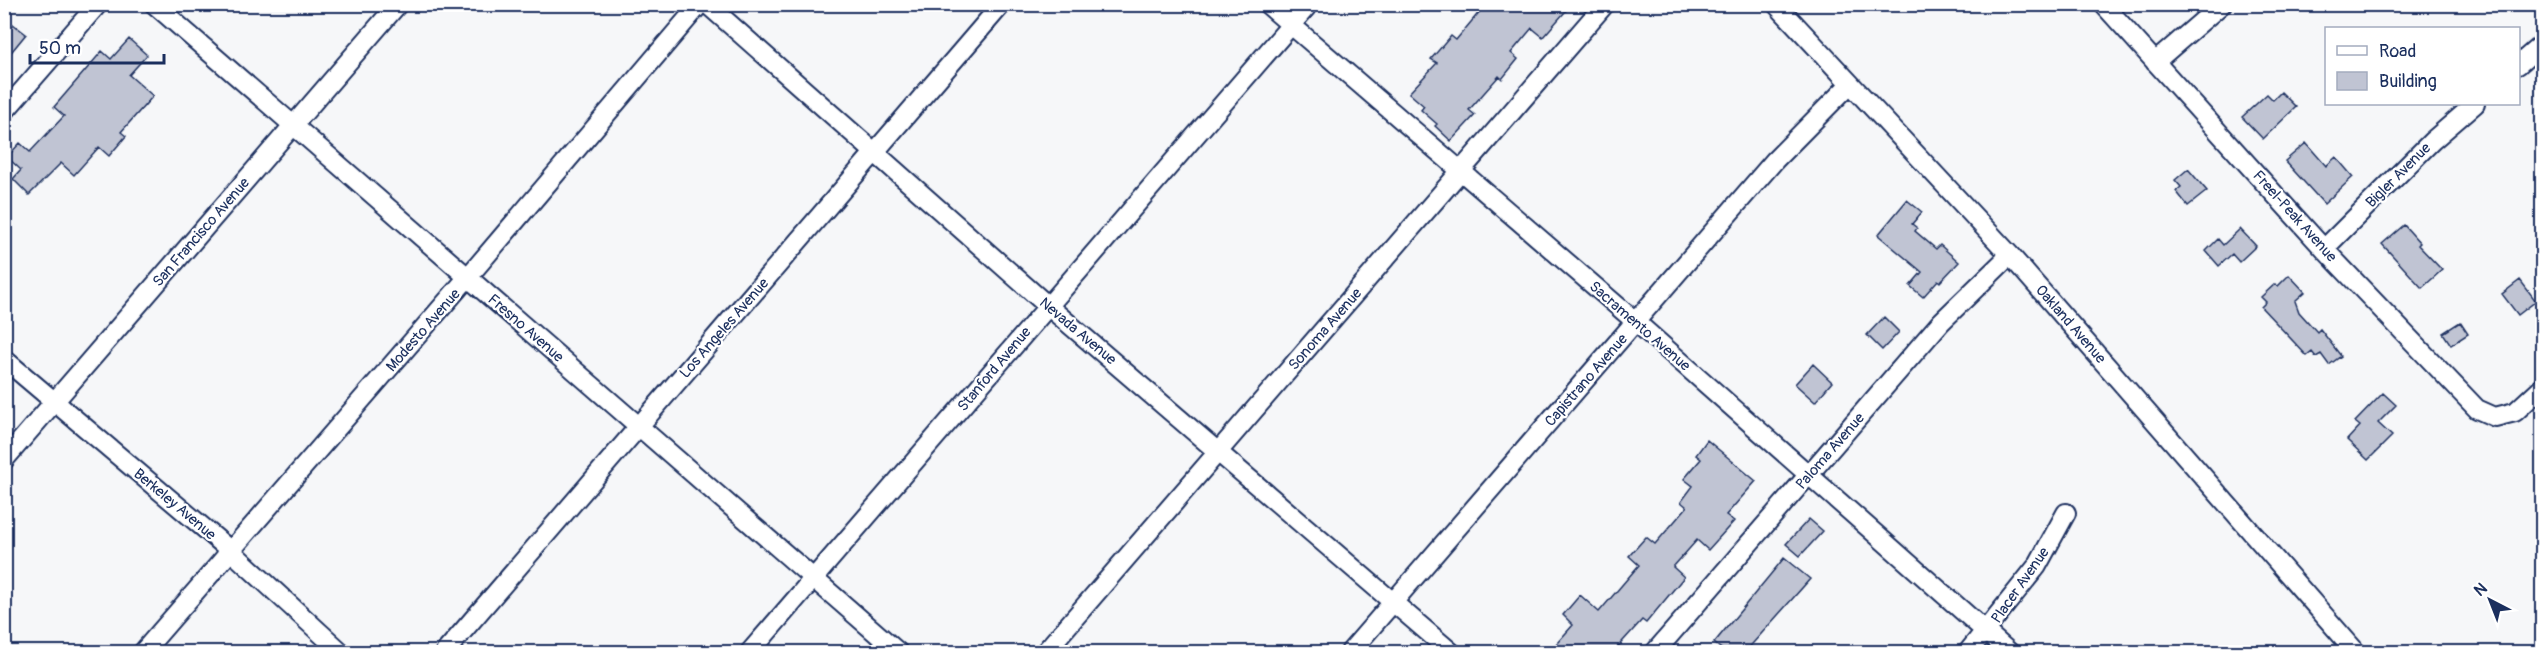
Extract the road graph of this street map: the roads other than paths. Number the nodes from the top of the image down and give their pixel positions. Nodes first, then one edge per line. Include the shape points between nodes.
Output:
1 (98, 4) edge
2 (154, 4) edge
3 (398, 4) edge
4 (700, 4) edge
5 (707, 4) edge
6 (1002, 4) edge
7 (1267, 4) edge
8 (1309, 4) edge
9 (1605, 4) edge
10 (1776, 4) edge
11 (2103, 4) edge
12 (2222, 4) edge
13 (1291, 25) junction
14 (2542, 44) edge
15 (2156, 62) junction
16 (2520, 63) edge
17 (1850, 84) junction
18 (2474, 105) edge
19 (4, 112) edge
20 (292, 127) junction
21 (874, 153) junction
22 (1461, 172) junction
23 (2324, 249) junction
24 (2010, 255) junction
25 (468, 278) junction
26 (1048, 306) junction
27 (1636, 322) junction
28 (4, 359) edge
29 (2542, 387) edge
30 (55, 402) junction
31 (639, 426) junction
32 (1220, 451) junction
33 (4, 460) edge
34 (1809, 476) junction
35 (2066, 513) dead end
36 (231, 551) junction
37 (814, 580) junction
38 (1392, 602) junction
39 (1986, 633) junction
40 (142, 652) edge
41 (341, 652) edge
42 (445, 652) edge
43 (750, 652) edge
44 (898, 652) edge
45 (1045, 652) edge
46 (1350, 652) edge
47 (1451, 652) edge
48 (1655, 652) edge
49 (1968, 652) edge
50 (2009, 652) edge
51 (2356, 652) edge

1 - 19 street
2 - 20 street, Fresno Avenue
3 - 20 street, San Francisco Avenue
4 - 25 street, Modesto Avenue
5 - 21 street, Nevada Avenue
6 - 21 street, Los Angeles Avenue
7 - 13 street, Sacramento Avenue
8 - 13 street, Stanford Avenue
9 - 22 street, Sonoma Avenue
10 - 17 street, Oakland Avenue
11 - 15 street, Freel-Peak Avenue
12 - 15 street
13 - 22 street, Sacramento Avenue
13 - 26 street, Stanford Avenue
14 - 16 street
15 - 23 street, Freel-Peak Avenue
17 - 24 street, Oakland Avenue
17 - 27 street, Capistrano Avenue via 1775,160
18 - 23 street, Bigler Avenue via 2432,141
20 - 25 street, Fresno Avenue
20 - 30 street, San Francisco Avenue
21 - 26 street, Nevada Avenue
21 - 31 street, Los Angeles Avenue
22 - 27 street, Sacramento Avenue
22 - 32 street, Sonoma Avenue
23 - 29 street, Freel-Peak Avenue via 2477,410 2495,417 2515,412
24 - 34 street, Paloma Avenue via 1941,322
24 - 51 street, Oakland Avenue
25 - 31 street, Fresno Avenue
25 - 36 street, Modesto Avenue
26 - 32 street, Nevada Avenue
26 - 37 street, Stanford Avenue
27 - 34 street, Sacramento Avenue
27 - 38 street, Capistrano Avenue
28 - 30 street, Berkeley Avenue
30 - 33 street, San Francisco Avenue
30 - 36 street, Berkeley Avenue
31 - 37 street, Fresno Avenue
31 - 42 street, Los Angeles Avenue
32 - 38 street, Nevada Avenue
32 - 45 street, Sonoma Avenue
34 - 39 street, Sacramento Avenue
34 - 48 street, Paloma Avenue
35 - 39 street, Placer Avenue via 2037,566
36 - 40 street, Modesto Avenue
36 - 41 street, Berkeley Avenue
37 - 43 street, Stanford Avenue
37 - 44 street, Fresno Avenue
38 - 46 street, Capistrano Avenue
38 - 47 street, Nevada Avenue
39 - 49 street, Placer Avenue
39 - 50 street, Sacramento Avenue

